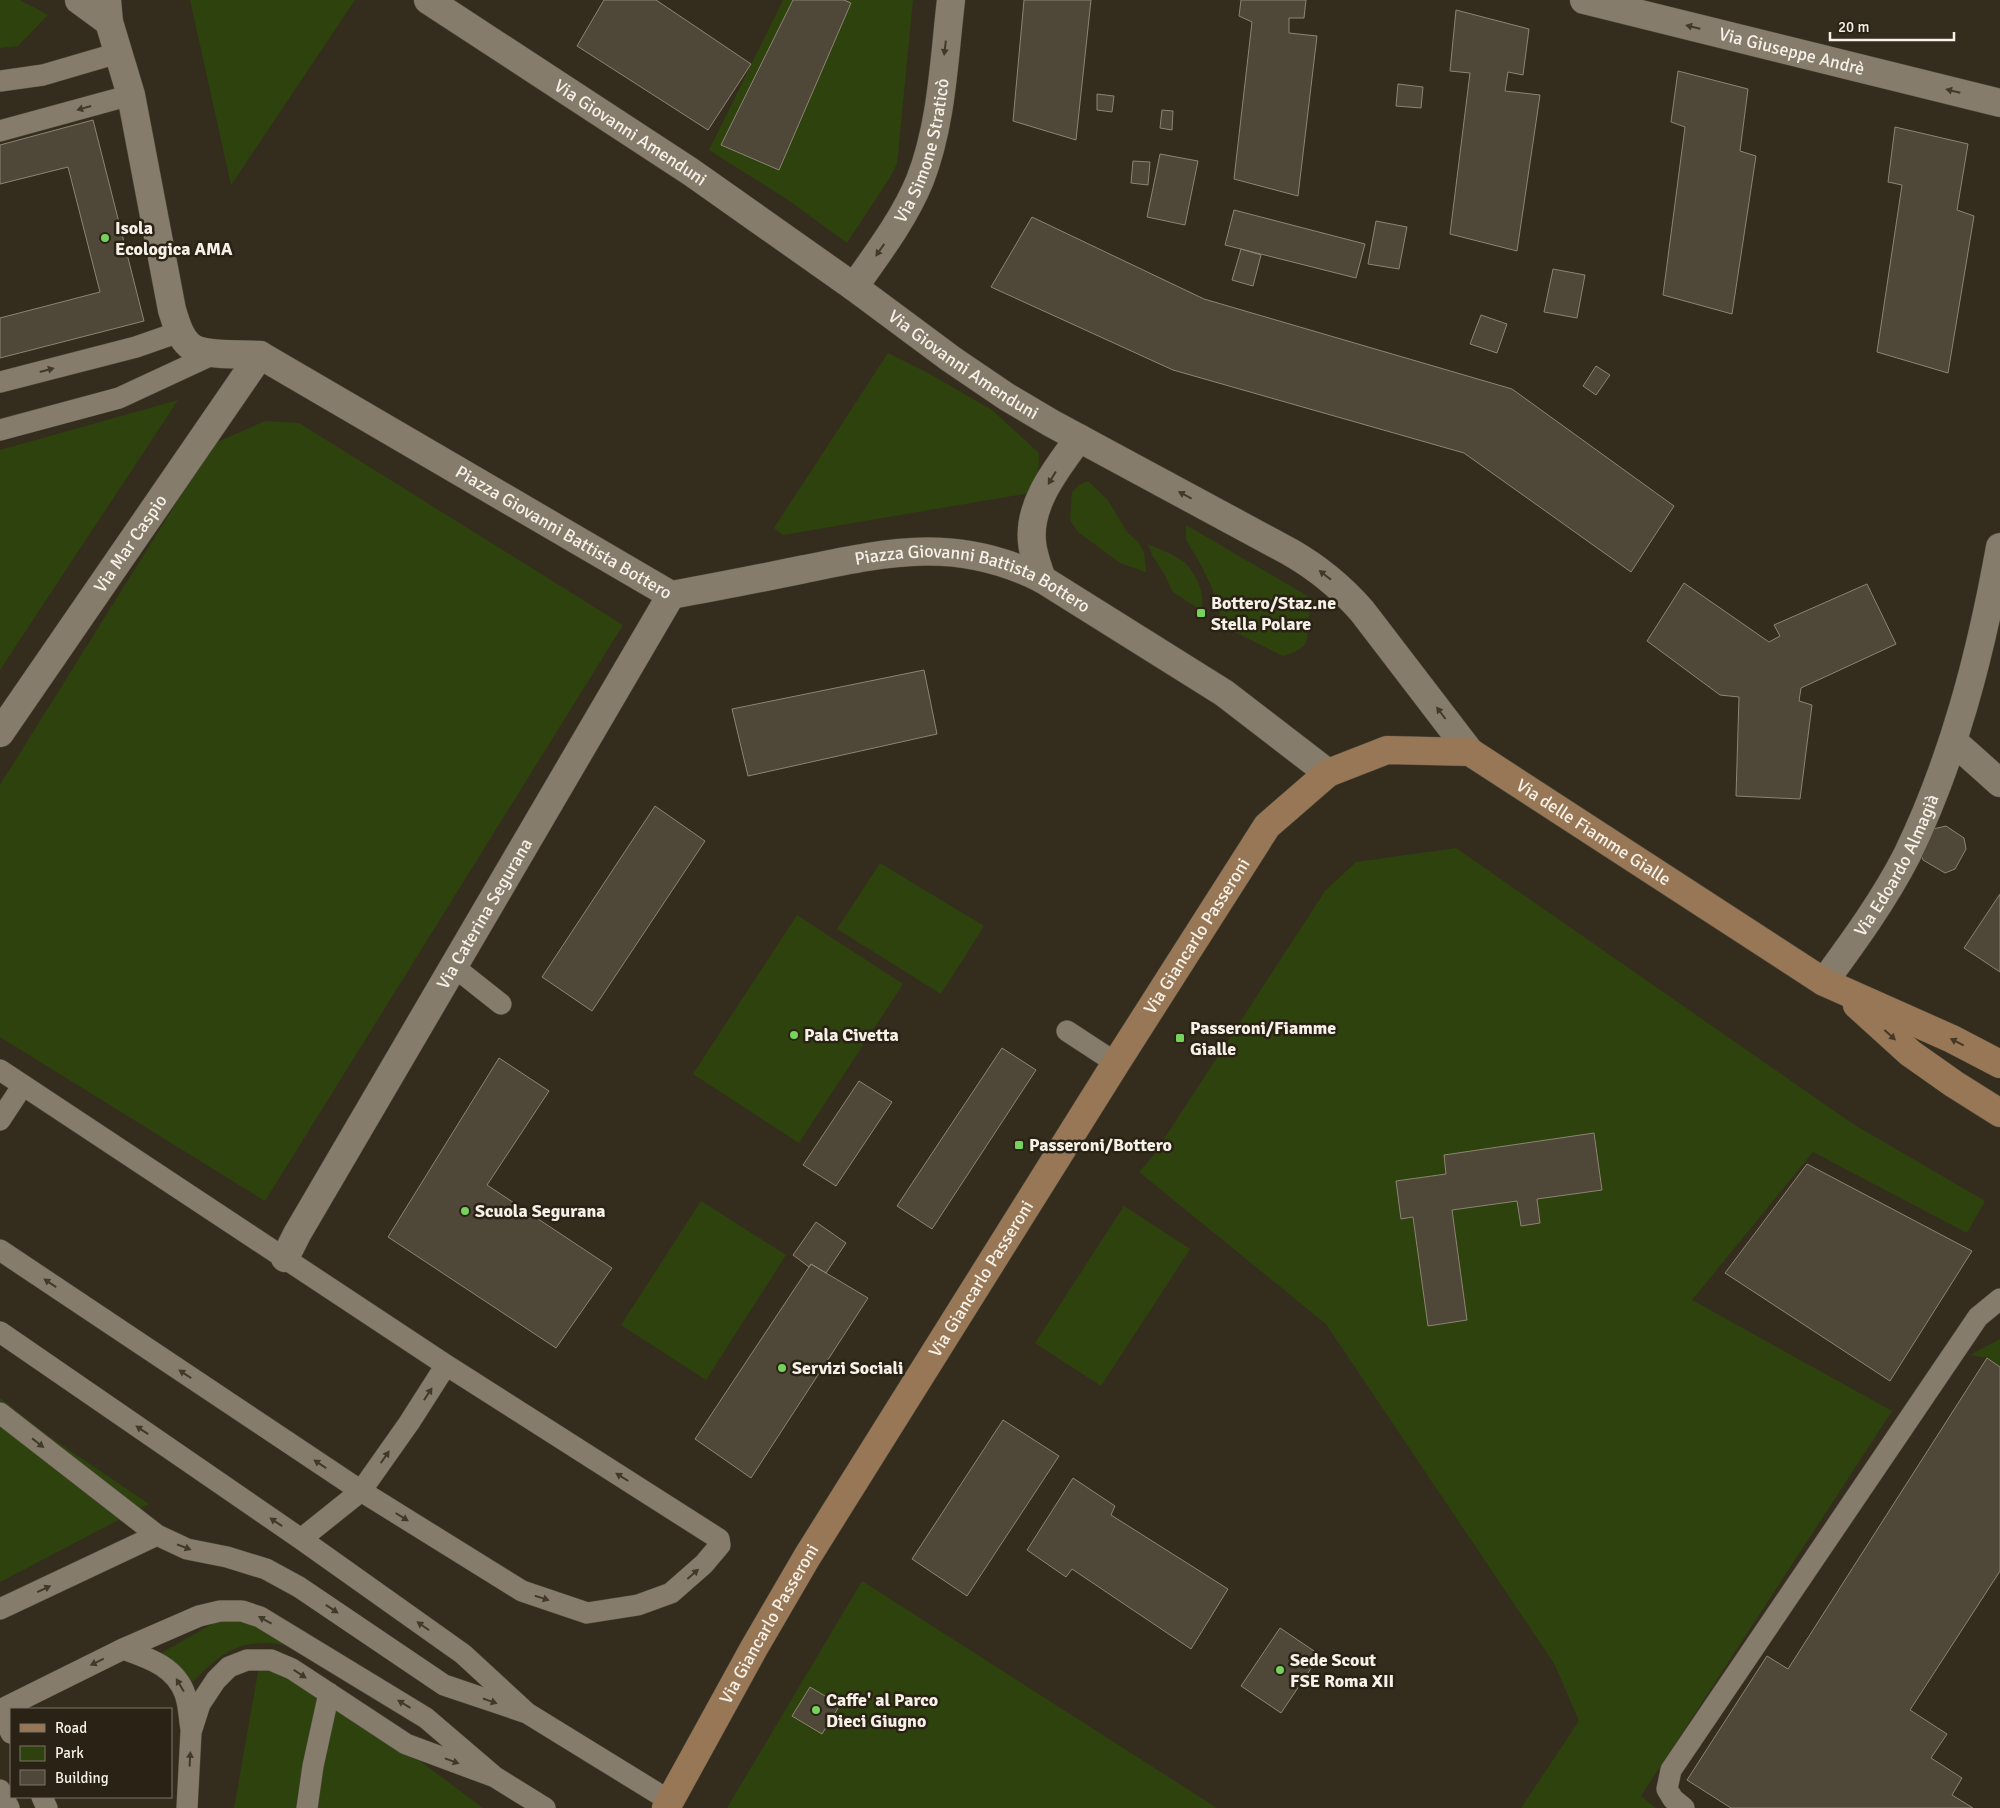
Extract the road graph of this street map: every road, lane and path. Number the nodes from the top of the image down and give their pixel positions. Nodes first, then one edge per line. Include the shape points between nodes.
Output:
1 (79, 0) edge
2 (428, 0) edge
3 (951, 0) edge
4 (1584, 0) edge
5 (108, 11) edge
6 (118, 54) junction
7 (0, 82) edge
8 (131, 95) junction
9 (2000, 103) edge
10 (0, 131) edge
11 (854, 287) junction
12 (179, 332) junction
13 (216, 353) junction
14 (260, 355) junction
15 (0, 382) edge
16 (0, 430) edge
17 (1079, 438) junction
18 (2000, 547) edge
19 (1042, 579) junction
20 (671, 595) junction
21 (0, 733) edge
22 (1953, 741) junction
23 (1470, 752) junction
24 (1328, 774) junction
25 (2000, 783) edge
26 (453, 966) junction
27 (1833, 986) junction
28 (501, 1004) dead end
29 (1067, 1031) dead end
30 (1116, 1063) junction
31 (2000, 1064) edge
32 (0, 1070) edge
33 (23, 1085) junction
34 (2000, 1113) edge
35 (0, 1120) edge
36 (0, 1250) edge
37 (285, 1258) junction
38 (2000, 1299) edge
39 (0, 1332) edge
40 (446, 1365) junction
41 (0, 1413) edge
42 (361, 1492) junction
43 (157, 1535) junction
44 (301, 1539) junction
45 (0, 1609) edge
46 (123, 1649) junction
47 (329, 1694) junction
48 (0, 1710) edge
49 (527, 1713) junction
50 (10, 1731) edge
51 (191, 1732) junction
52 (495, 1777) junction
53 (0, 1790) edge
54 (668, 1805) edge
55 (9, 1808) edge
56 (187, 1808) edge
57 (307, 1808) edge
58 (545, 1808) edge
59 (1684, 1808) edge

1 - 5 street
2 - 11 street, Via Giovanni Amenduni via 691,172
3 -> 11 street, Via Simone Straticò via 936,118 926,160 910,202
9 -> 4 street, Via Giuseppe Andrè
5 - 6 street, Piazza Giovanni Battista Bottero
6 - 7 lane via 43,75
6 - 8 street, Piazza Giovanni Battista Bottero
8 -> 10 lane
8 - 12 street, Piazza Giovanni Battista Bottero
11 - 17 street, Via Giovanni Amenduni via 1007,397
12 - 13 street, Piazza Giovanni Battista Bottero via 193,348
15 -> 12 lane via 136,347
13 - 14 street, Piazza Giovanni Battista Bottero
13 - 16 lane via 119,398
14 - 20 street, Piazza Giovanni Battista Bottero
14 - 21 street, Via Mar Caspio
17 -> 19 street via 1049,481 1032,527 1032,541
23 -> 17 street, Via Giovanni Amenduni via 1372,624 1333,582 1290,552
18 - 22 street, Via Edoardo Almagià via 1979,647
19 - 20 street, Piazza Giovanni Battista Bottero via 976,555 912,551
19 - 24 street, Piazza Giovanni Battista Bottero via 1224,693
20 - 26 street, Via Caterina Segurana
22 - 25 street
22 - 27 street, Via Edoardo Almagià via 1906,856
23 - 24 street via 1387,750
23 - 27 street, Via delle Fiamme Gialle
24 - 30 street, Via Giancarlo Passeroni via 1267,826
26 - 28 lane
26 - 37 street, Via Caterina Segurana
31 -> 27 street, Via delle Fiamme Gialle
27 -> 34 street, Via delle Fiamme Gialle via 1910,1053
29 - 30 lane
30 - 54 street, Via Giancarlo Passeroni via 807,1556
32 - 33 lane
33 - 35 lane
33 - 37 lane
42 -> 36 lane
37 - 40 lane
38 - 59 lane via 1978,1317 1671,1770 1667,1788 1673,1799
44 -> 39 lane
42 -> 40 lane
42 -> 40 lane via 522,1591 587,1613 638,1605 670,1593 720,1546 719,1538
41 -> 43 lane
42 - 44 lane
45 -> 43 lane
43 -> 49 lane via 187,1549 266,1569 299,1587 444,1685
49 -> 44 lane via 463,1654
46 -> 48 lane
51 -> 46 lane via 185,1694 177,1680 150,1658
52 -> 46 lane via 426,1718 260,1617 242,1611 220,1610
51 -> 47 lane via 200,1704 216,1680 229,1667 247,1660 271,1660 292,1669
47 -> 52 lane via 406,1744
47 - 57 lane
48 - 50 lane
49 - 54 lane
56 -> 51 lane
52 - 58 lane
53 - 55 lane

